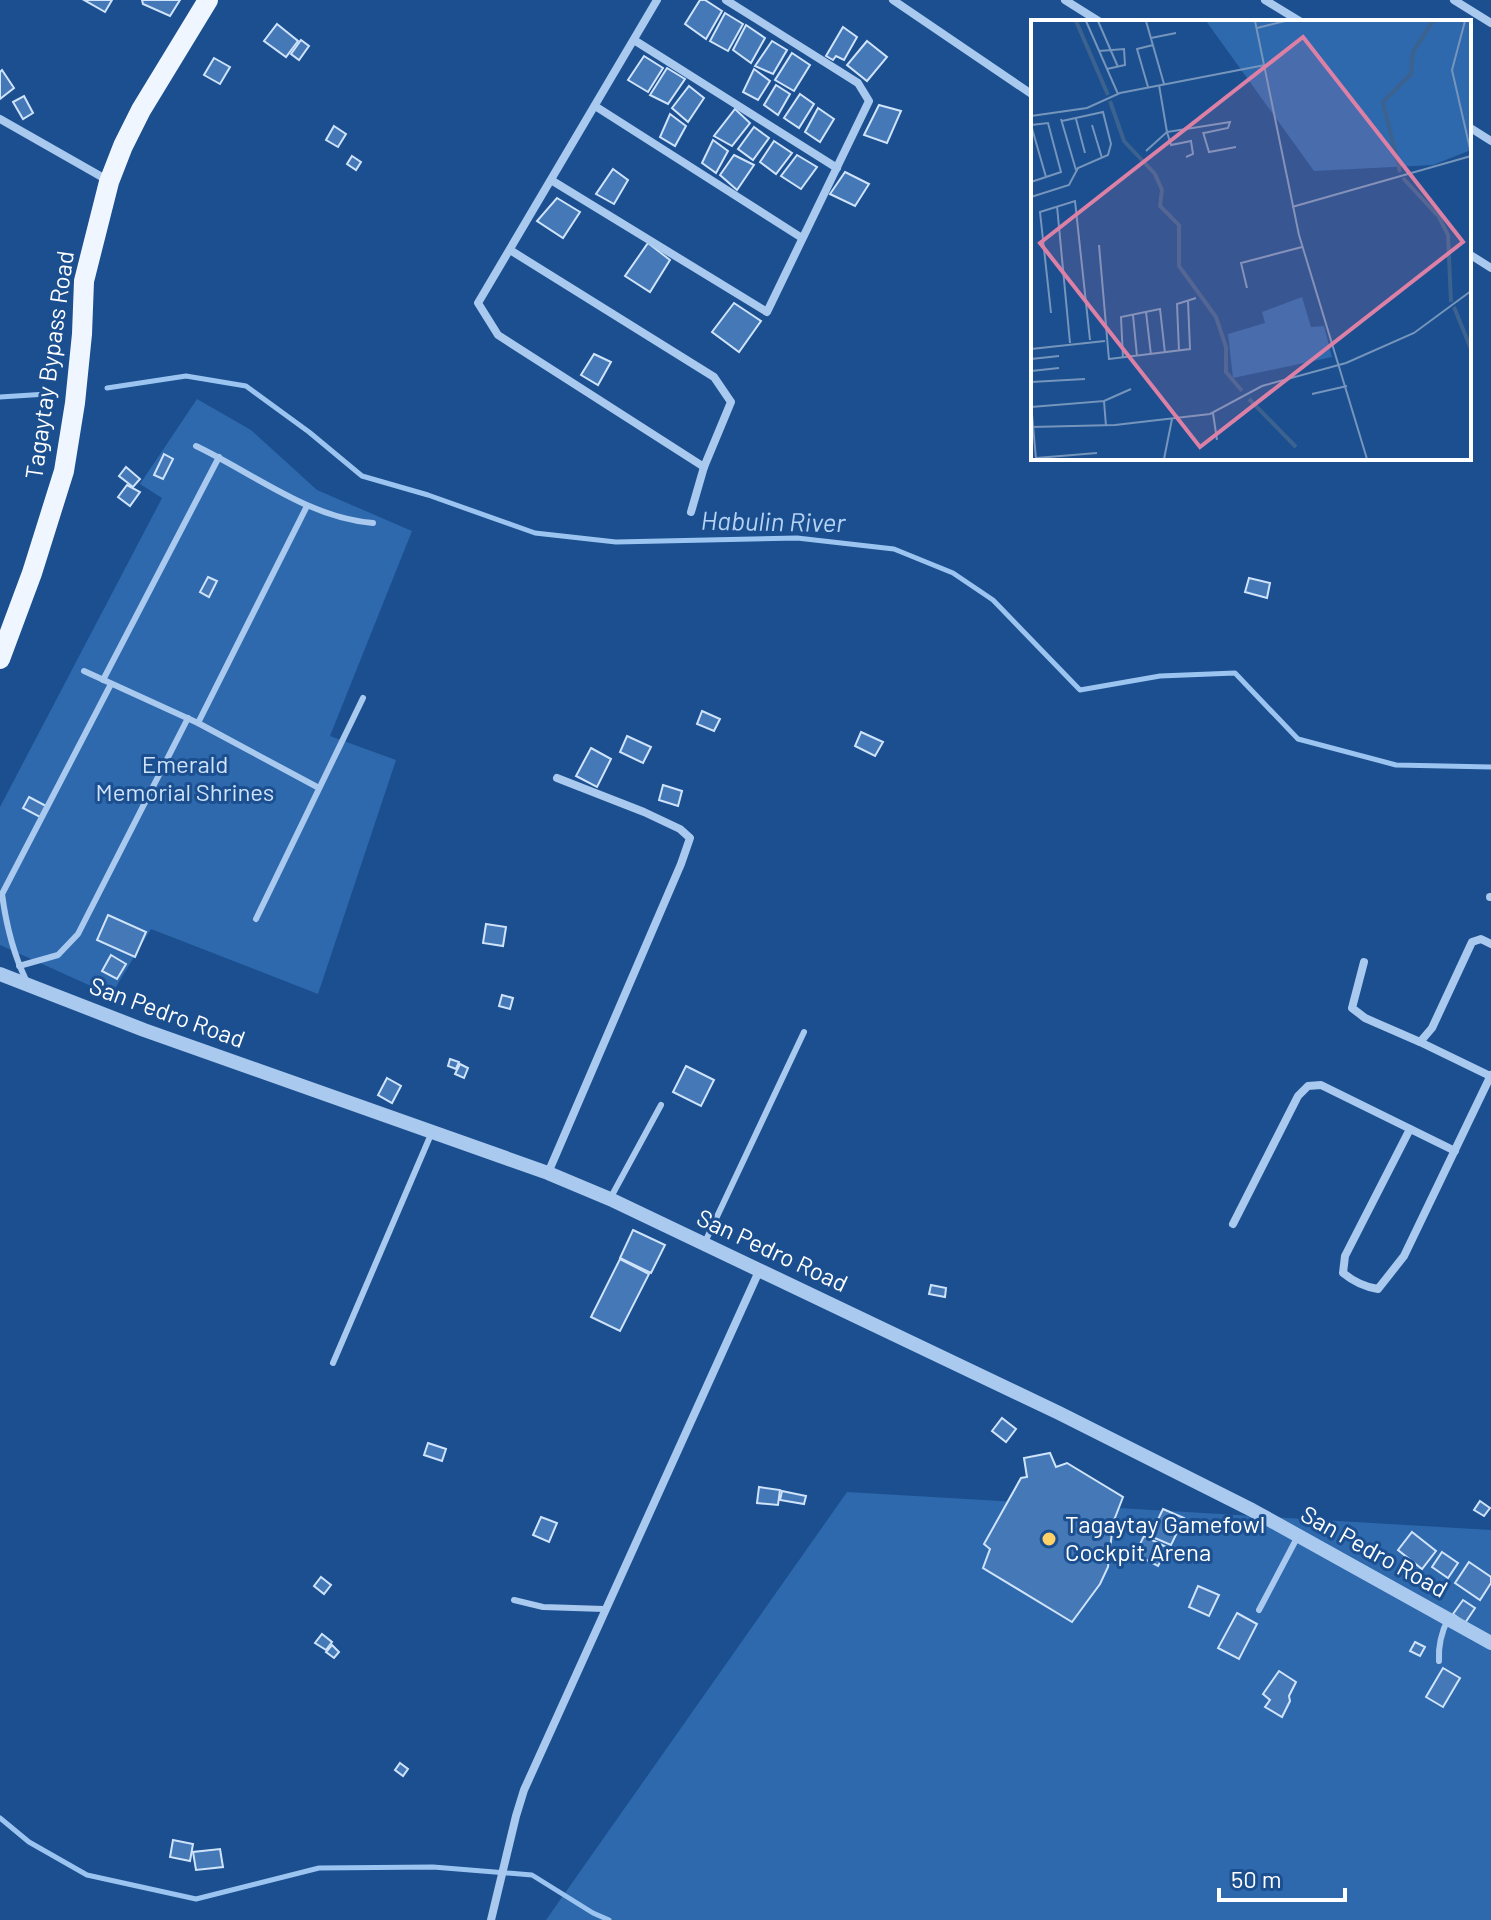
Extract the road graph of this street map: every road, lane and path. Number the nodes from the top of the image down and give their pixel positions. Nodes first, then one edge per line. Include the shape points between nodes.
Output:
1 (208, 0) edge
2 (657, 0) edge
3 (726, 0) edge
4 (893, 0) edge
5 (1065, 0) edge
6 (1265, 0) edge
7 (1454, 0) edge
8 (1097, 20) edge
9 (1298, 20) edge
10 (1491, 23) edge
11 (634, 40) junction
12 (1031, 94) edge
13 (595, 106) junction
14 (0, 119) edge
15 (1471, 128) edge
16 (1491, 141) edge
17 (837, 168) junction
18 (551, 180) junction
19 (109, 182) junction
20 (802, 238) junction
21 (510, 250) junction
22 (1471, 255) edge
23 (1491, 268) edge
24 (196, 446) dead end
25 (219, 457) junction
26 (704, 467) junction
27 (307, 506) junction
28 (691, 512) dead end
29 (373, 523) dead end
30 (0, 659) edge
31 (84, 671) dead end
32 (103, 680) junction
33 (111, 684) junction
34 (363, 698) dead end
35 (188, 718) junction
36 (198, 723) junction
37 (557, 778) dead end
38 (319, 788) junction
39 (256, 919) dead end
40 (1491, 944) edge
41 (1364, 962) dead end
42 (19, 966) junction
43 (0, 974) edge
44 (27, 984) junction
45 (804, 1032) dead end
46 (1420, 1042) junction
47 (1491, 1075) edge
48 (661, 1105) dead end
49 (1410, 1129) junction
50 (432, 1132) junction
51 (1455, 1151) junction
52 (548, 1173) junction
53 (610, 1199) junction
54 (1233, 1224) dead end
55 (704, 1243) junction
56 (760, 1269) junction
57 (333, 1363) dead end
58 (1299, 1536) junction
59 (514, 1600) dead end
60 (604, 1609) junction
61 (1259, 1610) dead end
62 (1448, 1619) junction
63 (1491, 1643) edge
64 (1439, 1661) dead end
65 (491, 1920) edge

1 - 19 main road, Tagaytay Bypass Road via 141,110
2 - 11 street
3 - 17 street via 858,83 869,101
4 - 12 street
5 - 8 street
6 - 9 street
7 - 10 street
11 - 13 street
11 - 17 street
13 - 18 street
13 - 20 street
14 - 19 street
15 - 16 street
17 - 20 street
18 - 20 street via 767,312
18 - 21 street
19 - 30 main road, Tagaytay Bypass Road via 84,281 64,471
21 - 26 street via 714,377 731,402
21 - 26 street via 478,303 498,335
22 - 23 street
24 - 25 lane
25 - 27 lane
25 - 32 lane
26 - 28 street
27 - 29 lane via 353,522
27 - 36 lane
31 - 32 lane
32 - 33 lane
33 - 35 lane
33 - 42 lane via 2,894
34 - 38 lane
35 - 36 lane
35 - 42 lane via 78,934 58,955
36 - 38 lane
37 - 52 street via 656,818 690,838
38 - 39 lane
40 - 46 street via 1472,942 1432,1028
41 - 46 street via 1352,1008
42 - 44 lane
43 - 44 street, San Pedro Road
44 - 50 street, San Pedro Road
45 - 55 lane
46 - 47 street
47 - 51 street
48 - 53 lane
49 - 51 street
49 - 51 street via 1345,1256 1343,1273 1354,1282 1378,1289 1404,1256
49 - 54 street via 1321,1085 1308,1086 1298,1096
50 - 52 street, San Pedro Road
50 - 57 lane
52 - 53 street, San Pedro Road
53 - 55 street, San Pedro Road
55 - 56 street, San Pedro Road
56 - 58 street, San Pedro Road
56 - 60 street
58 - 61 lane
58 - 62 street, San Pedro Road
59 - 60 lane via 543,1607
60 - 65 street via 524,1790
62 - 63 street, San Pedro Road
62 - 64 lane via 1438,1646

